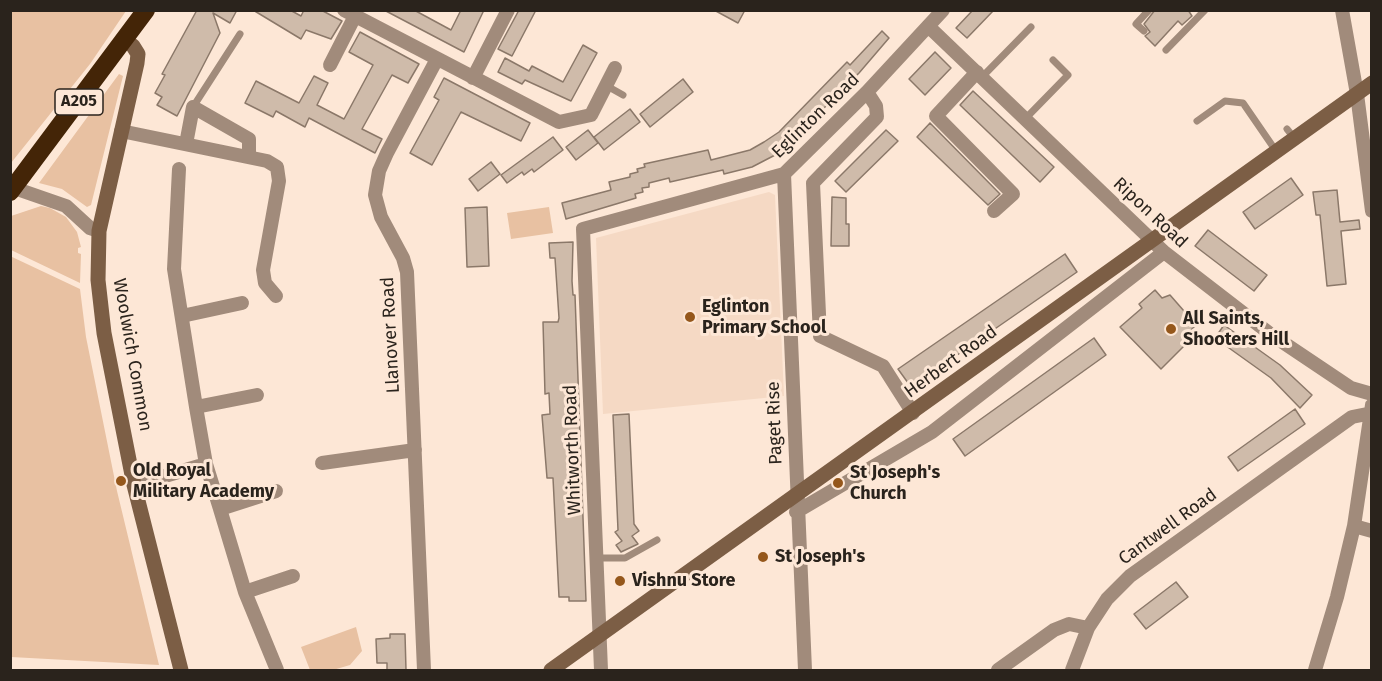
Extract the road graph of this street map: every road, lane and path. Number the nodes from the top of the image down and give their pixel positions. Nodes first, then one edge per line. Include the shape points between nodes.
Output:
1 (146, 10) edge
2 (508, 10) edge
3 (943, 10) edge
4 (1149, 10) edge
5 (1205, 10) edge
6 (1342, 10) edge
7 (350, 13) edge
8 (928, 26) junction
9 (1031, 27) dead end
10 (1144, 31) dead end
11 (240, 34) dead end
12 (126, 40) junction
13 (1166, 50) dead end
14 (437, 59) junction
15 (1053, 60) dead end
16 (330, 64) dead end
17 (615, 68) dead end
18 (979, 75) junction
19 (473, 78) junction
20 (1371, 83) edge
21 (607, 86) junction
22 (867, 92) junction
23 (1357, 94) junction
24 (623, 95) dead end
25 (193, 107) junction
26 (1025, 119) junction
27 (1197, 121) dead end
28 (121, 131) junction
29 (186, 144) junction
30 (1277, 153) junction
31 (249, 156) junction
32 (179, 169) dead end
33 (784, 174) junction
34 (12, 190) edge
35 (994, 211) dead end
36 (1371, 211) edge
37 (583, 229) joint
38 (99, 231) junction
39 (1158, 247) junction
40 (276, 296) dead end
41 (242, 303) dead end
42 (182, 316) junction
43 (1371, 394) edge
44 (257, 395) dead end
45 (196, 407) junction
46 (1371, 410) edge
47 (913, 413) junction
48 (415, 450) junction
49 (322, 463) dead end
50 (206, 464) junction
51 (134, 485) junction
52 (276, 491) dead end
53 (796, 505) junction
54 (220, 509) junction
55 (1354, 526) junction
56 (1371, 531) edge
57 (657, 540) dead end
58 (595, 558) junction
59 (293, 576) dead end
60 (245, 592) junction
61 (1088, 628) junction
62 (600, 638) junction
63 (182, 670) edge
64 (277, 670) edge
65 (424, 670) edge
66 (551, 670) edge
67 (601, 670) edge
68 (805, 670) edge
69 (998, 670) edge
70 (1072, 670) edge
71 (1315, 670) edge

1 - 12 highway, A205
2 - 19 street
3 - 8 street, Eglinton Road
4 - 10 lane via 1136,24
5 - 13 lane
6 - 23 street
7 - 14 street
7 - 16 street
8 - 18 street, Ripon Road
8 - 22 street, Eglinton Road
9 - 18 lane
11 - 25 lane
12 - 28 street, Woolwich Common via 138,54
12 - 34 highway, A205
14 - 19 street
14 - 48 street, Llanover Road via 387,153 375,195 407,272
15 - 26 lane via 1068,75
17 - 21 street
18 - 26 street, Ripon Road
18 - 35 street via 936,116 1013,194
19 - 21 street via 559,122 591,115
20 - 23 street, Herbert Road
21 - 24 lane
22 - 33 street, Eglinton Road
22 - 47 street via 878,117 813,183 820,336 883,366
23 - 30 street, Herbert Road via 1291,134
23 - 36 street
25 - 29 street
25 - 31 street via 249,139
26 - 39 street, Ripon Road
27 - 30 lane via 1225,101 1243,103
28 - 29 street
28 - 38 street, Woolwich Common
29 - 31 street
30 - 39 street, Herbert Road
31 - 40 street via 273,163 279,172 263,270 265,283
32 - 42 street via 174,269
33 - 37 street, Eglinton Road
33 - 53 street, Paget Rise
34 - 38 street via 60,203
37 - 58 street, Whitworth Road
38 - 51 street, Woolwich Common via 97,260 104,333
39 - 43 street, Ripon Road via 1278,339 1351,388
39 - 47 street, Herbert Road
39 - 53 street, Herbert Road via 933,432
41 - 42 street
42 - 45 street
44 - 45 street
45 - 50 street
46 - 55 street
46 - 61 street, Cantwell Road via 1352,417 1130,576 1107,599
47 - 53 street, Herbert Road
48 - 49 street
48 - 65 street, Llanover Road
50 - 51 street
50 - 54 street
51 - 63 street, Woolwich Common
52 - 54 street
53 - 62 street, Herbert Road
53 - 68 street, Paget Rise
54 - 60 street
55 - 56 street
55 - 71 street
57 - 58 lane via 625,558
58 - 62 street, Whitworth Road
59 - 60 street
60 - 64 street
61 - 69 street via 1069,624 1054,630
61 - 70 street, Cantwell Road
62 - 66 street, Herbert Road
62 - 67 street, Whitworth Road

